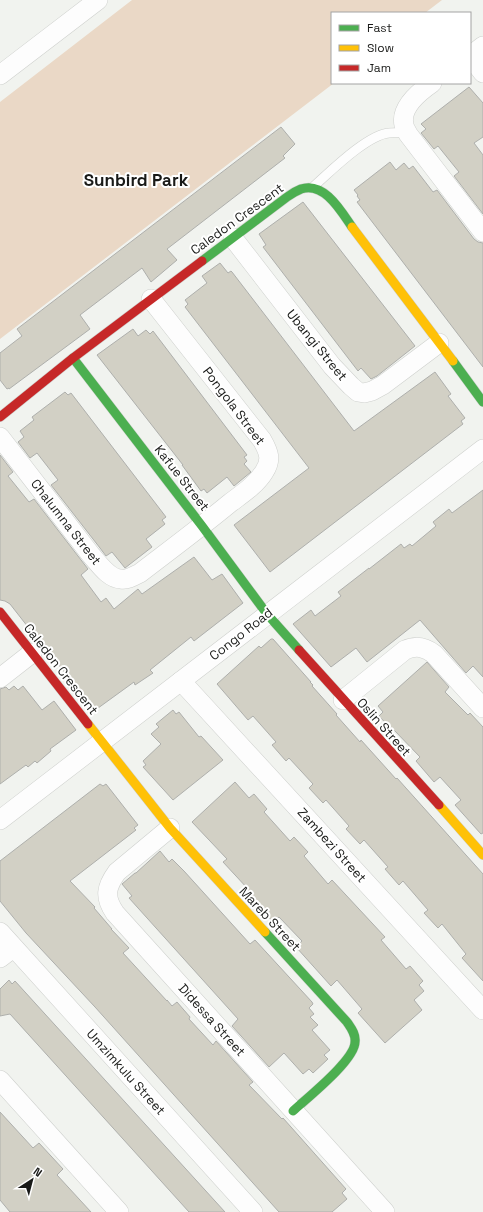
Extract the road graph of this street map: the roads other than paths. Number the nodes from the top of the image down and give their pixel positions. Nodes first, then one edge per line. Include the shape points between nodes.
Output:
1 (98, 0) edge
2 (483, 46) edge
3 (471, 55) edge
4 (471, 57) edge
5 (483, 73) edge
6 (0, 75) edge
7 (430, 84) edge
8 (408, 134) junction
9 (313, 187) junction
10 (483, 232) edge
11 (233, 238) junction
12 (151, 299) junction
13 (439, 343) junction
14 (73, 358) junction
15 (483, 402) edge
16 (0, 417) edge
17 (0, 436) edge
18 (483, 449) edge
19 (202, 526) junction
20 (0, 612) edge
21 (267, 614) junction
22 (32, 653) junction
23 (0, 678) edge
24 (182, 681) junction
25 (343, 700) junction
26 (483, 708) edge
27 (101, 742) junction
28 (0, 820) edge
29 (170, 828) junction
30 (483, 855) edge
31 (0, 932) edge
32 (6, 952) edge
33 (483, 1010) edge
34 (0, 1080) edge
35 (293, 1111) junction
36 (119, 1212) edge
37 (253, 1212) edge
38 (385, 1212) edge

1 - 6 street
2 - 3 street
4 - 5 street
7 - 8 street via 412,100 405,112 404,124
8 - 9 lane via 389,132 371,139
8 - 10 street
9 - 11 street, Caledon Crescent via 301,189 287,197
9 - 13 street via 328,196 336,205
11 - 12 street, Caledon Crescent
11 - 13 street, Ubangi Street via 332,366 358,392 372,391 383,385
12 - 14 street, Caledon Crescent
12 - 19 street, Pongola Street via 268,451 265,471 257,481
13 - 15 street
14 - 16 street, Caledon Crescent
14 - 19 street, Kafue Street
17 - 19 street, Chalumna Street via 91,556 114,577 126,579 140,573
18 - 21 street, Congo Road
19 - 21 street, Kafue Street
20 - 22 street, Caledon Crescent
21 - 24 street, Congo Road
21 - 25 street, Oslin Street
22 - 23 street
22 - 27 street, Caledon Crescent
24 - 27 street, Congo Road
24 - 33 street, Zambezi Street
25 - 26 street via 405,650 416,647 434,654
25 - 30 street, Oslin Street
27 - 28 street, Congo Road
27 - 29 street, Mareb Street
29 - 35 street, Mareb Street via 353,1030 355,1045 344,1064
29 - 35 street, Didessa Street via 117,872 108,888 110,906
31 - 32 street, Umzimkulu Street
32 - 37 street, Umzimkulu Street
34 - 36 street
35 - 38 street, Didessa Street

